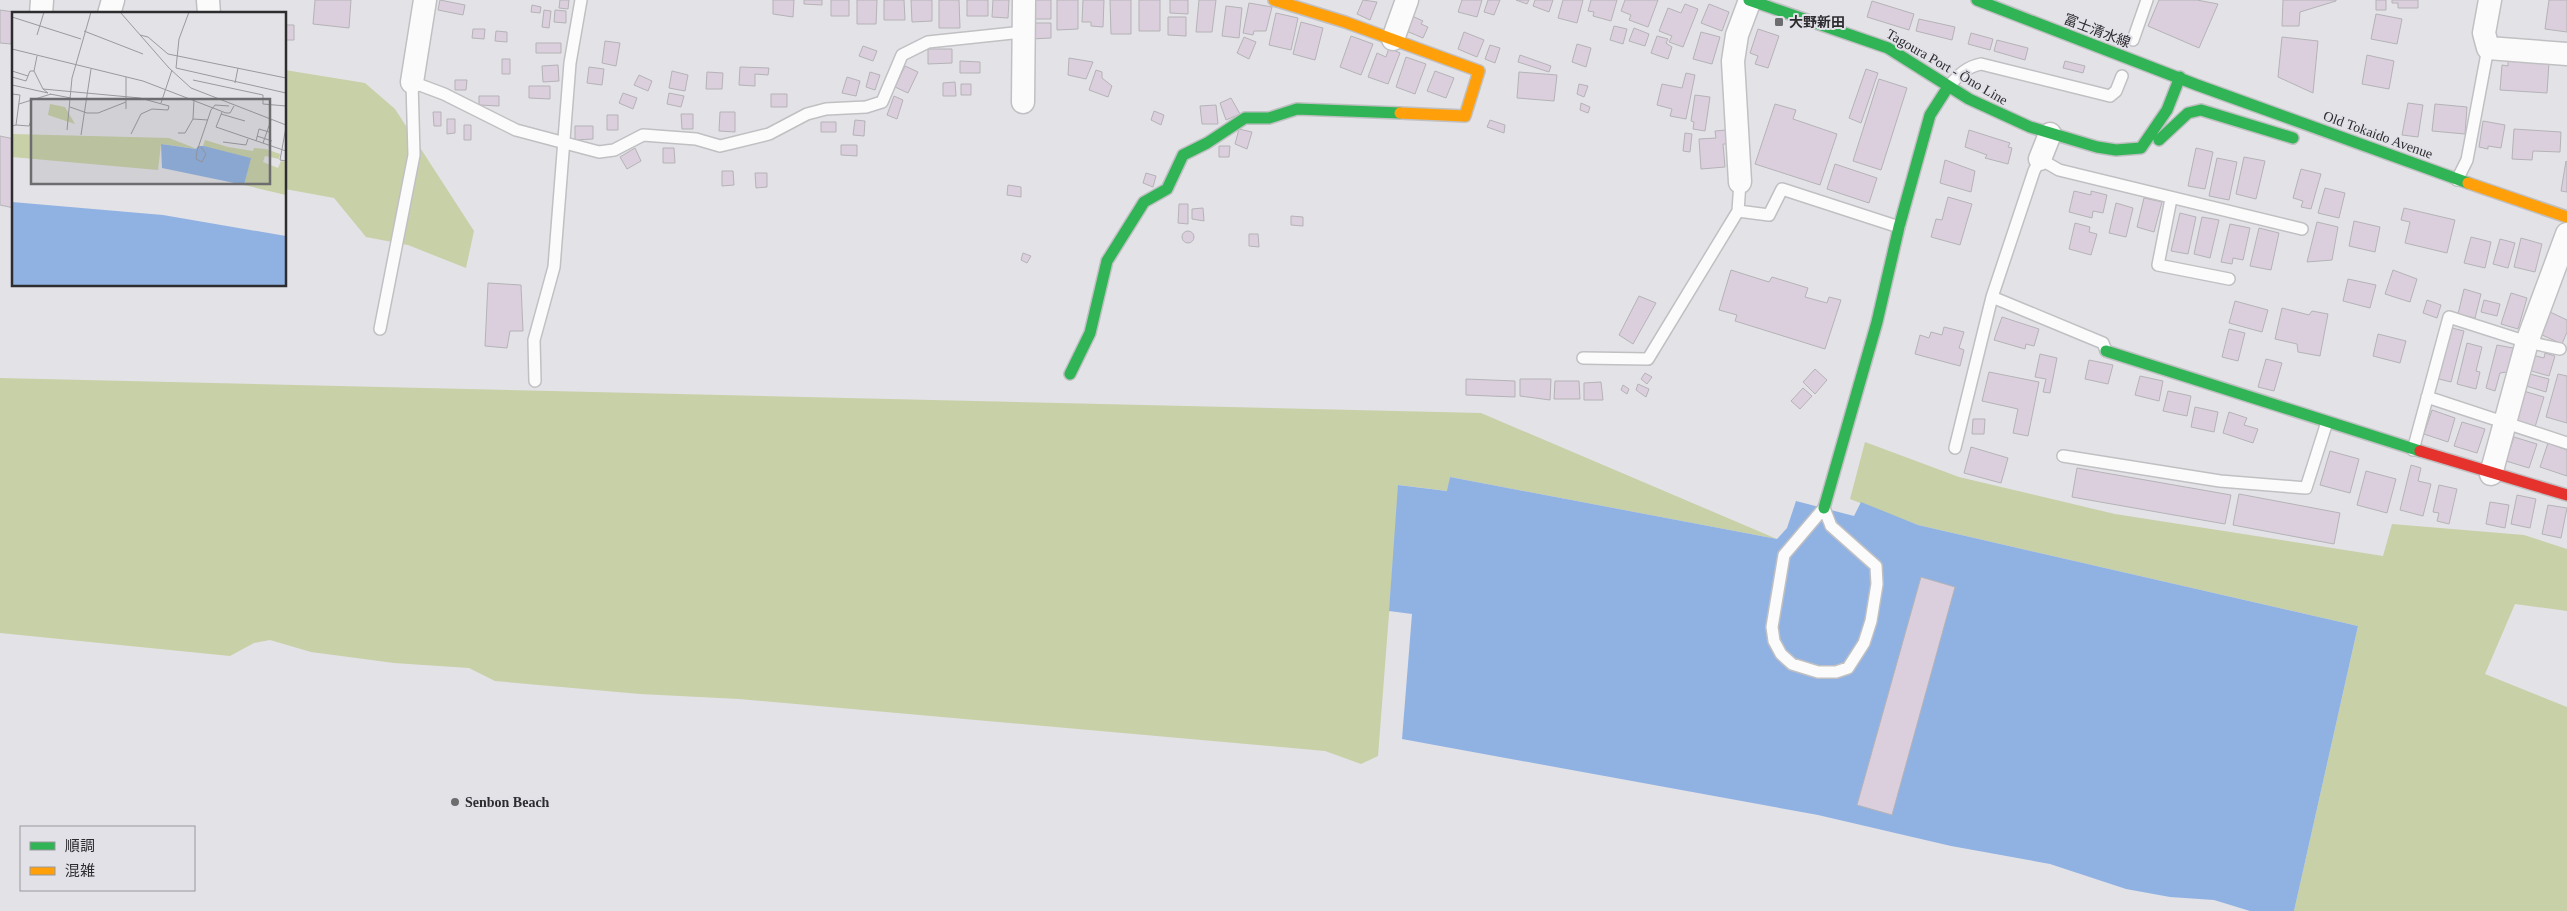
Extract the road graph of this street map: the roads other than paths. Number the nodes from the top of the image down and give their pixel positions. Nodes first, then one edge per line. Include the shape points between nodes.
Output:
1 (425, 0) edge
2 (581, 0) edge
3 (1024, 0) edge
4 (1274, 0) edge
5 (1407, 0) edge
6 (1750, 0) edge
7 (1977, 0) edge
8 (2147, 0) edge
9 (2490, 0) edge
10 (1023, 32) junction
11 (1393, 39) junction
12 (2133, 40) dead end
13 (2488, 48) junction
14 (2567, 54) edge
15 (2122, 76) dead end
16 (2180, 78) junction
17 (412, 82) junction
18 (1948, 87) junction
19 (1023, 102) dead end
20 (2050, 134) junction
21 (2306, 142) dead end
22 (564, 144) junction
23 (2141, 148) junction
24 (2040, 159) junction
25 (2400, 171) dead end
26 (2457, 180) junction
27 (1740, 182) joint
28 (2171, 199) junction
29 (1738, 211) junction
30 (2567, 217) edge
31 (1898, 227) junction
32 (2302, 229) dead end
33 (2567, 234) edge
34 (2229, 279) dead end
35 (1992, 297) junction
36 (380, 329) dead end
37 (2527, 342) junction
38 (2560, 349) dead end
39 (2106, 351) joint
40 (1583, 358) dead end
41 (1070, 374) dead end
42 (535, 381) dead end
43 (2427, 397) junction
44 (2327, 422) junction
45 (2505, 424) junction
46 (2567, 443) edge
47 (1955, 448) dead end
48 (2414, 450) junction
49 (2064, 456) dead end
50 (2491, 474) junction
51 (2567, 495) edge
52 (1824, 508) junction

1 - 17 street
2 - 22 lane via 570,63
3 - 10 street
4 - 11 street
5 - 11 street
6 - 18 street, Tagoura Port - Ōno Line via 1888,48
6 - 27 street via 1737,35 1733,62
7 - 16 street, 富士清水線
8 - 12 lane
9 - 13 street via 2484,33
10 - 19 street
10 - 22 lane via 928,42 902,55 882,102 808,114 769,134 743,142 720,146 696,139 643,135 614,150 599,152
11 - 41 street via 1479,71 1465,116 1297,109 1269,118 1246,118 1207,144 1183,155 1167,189 1144,202 1107,261 1090,333
13 - 14 street
13 - 26 lane via 2467,160
15 - 18 lane via 2116,91 2110,96 2101,96 1981,64 1971,66
16 - 23 street via 2167,110
16 - 26 street, Old Tokaido Avenue
17 - 22 lane via 444,94 516,130
17 - 36 lane via 414,154
18 - 20 street, Tagoura Port - Ōno Line via 2007,118
18 - 31 street via 1930,115
20 - 23 street, Tagoura Port - Ōno Line via 2116,150
20 - 24 street
21 - 23 street via 2201,110 2188,113 2157,142
22 - 42 lane via 554,266 534,340
24 - 28 lane via 2059,170
24 - 35 lane
25 - 26 street via 2437,183
26 - 30 street, Old Tokaido Avenue
27 - 29 lane
28 - 32 lane
28 - 34 lane via 2158,265
29 - 31 lane via 1769,215 1782,189
29 - 40 lane via 1648,359
31 - 52 street via 1877,322
33 - 37 street
35 - 39 lane via 2103,343
35 - 47 lane
37 - 38 lane
37 - 43 lane via 2449,317
37 - 45 street
39 - 44 street
43 - 45 lane
43 - 48 lane
44 - 48 street
44 - 49 lane via 2306,488 2220,481
45 - 46 lane
45 - 50 street
48 - 50 street
50 - 51 street
52 - 52 lane via 1832,526 1876,566 1877,584 1864,643 1848,668 1836,672 1818,672 1792,664 1781,654 1774,641 1772,627 1784,555

